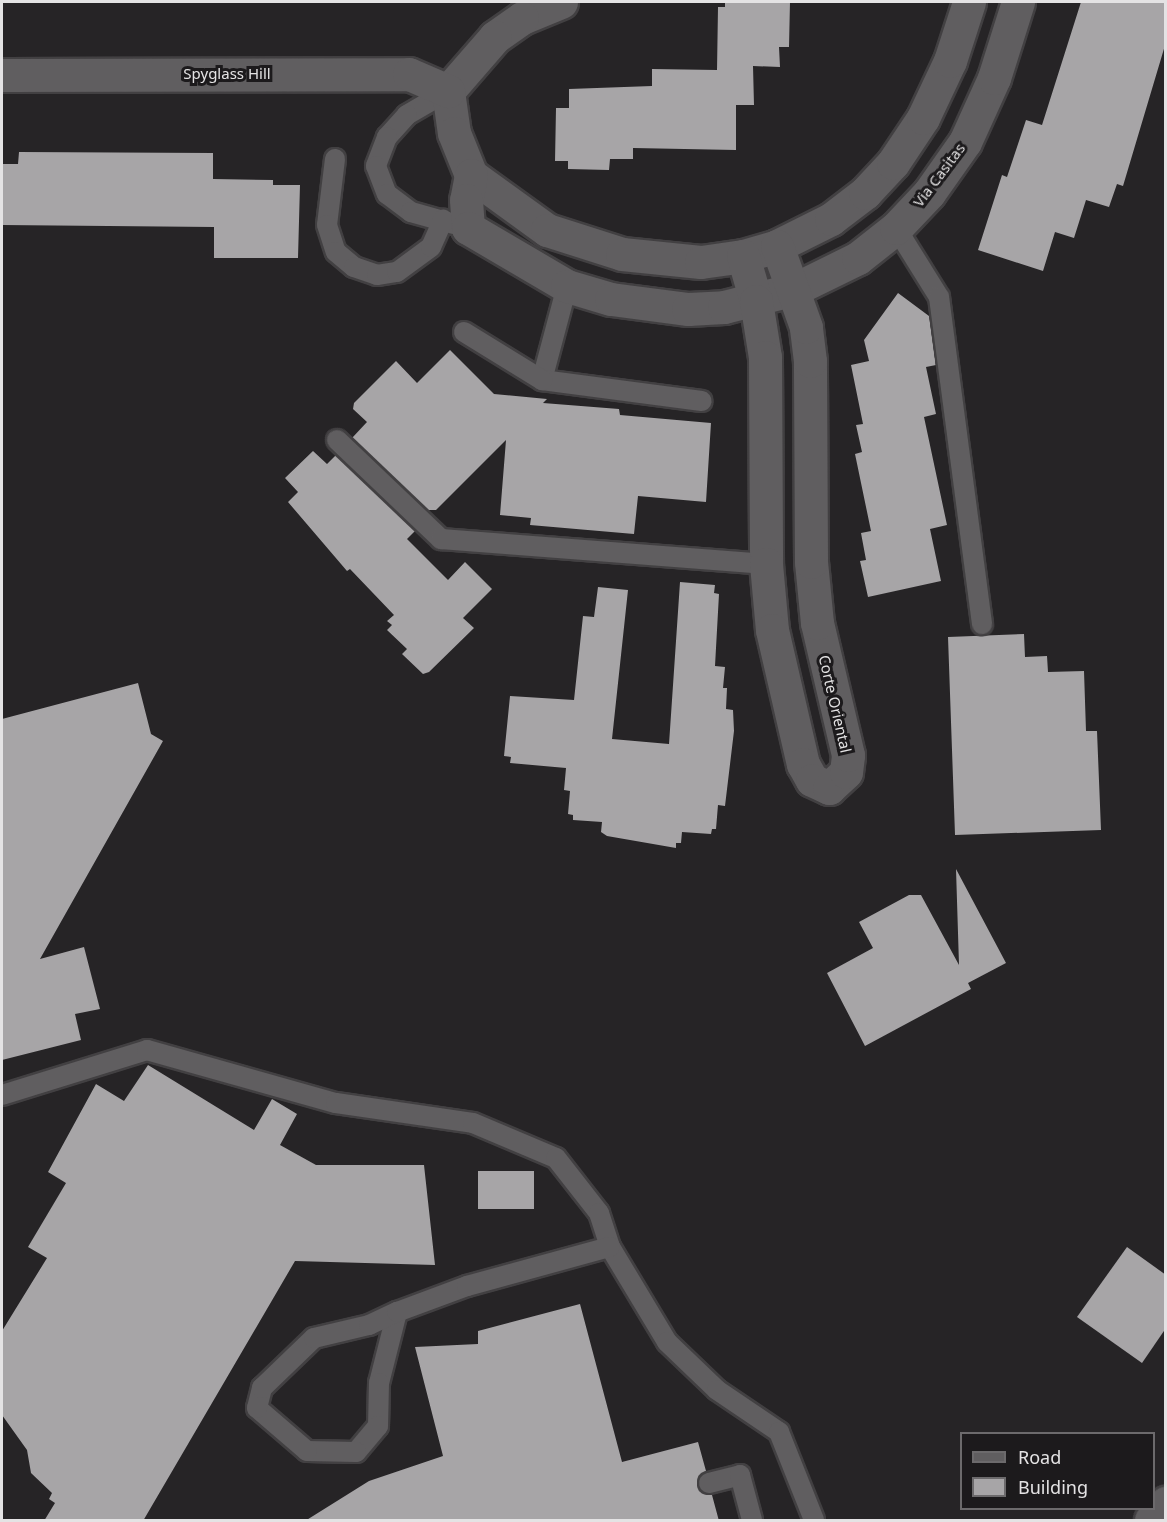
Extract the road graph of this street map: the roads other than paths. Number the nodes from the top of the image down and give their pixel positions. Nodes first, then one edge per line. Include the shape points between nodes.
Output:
1 (561, 2) edge
2 (969, 2) edge
3 (1018, 2) edge
4 (2, 75) edge
5 (448, 92) junction
6 (334, 159) dead end
7 (471, 175) junction
8 (456, 224) junction
9 (896, 228) junction
10 (777, 246) junction
11 (742, 256) junction
12 (567, 286) junction
13 (795, 290) junction
14 (756, 302) junction
15 (464, 332) dead end
16 (542, 380) junction
17 (702, 401) dead end
18 (337, 440) dead end
19 (766, 564) junction
20 (982, 624) dead end
21 (2, 1095) edge
22 (610, 1247) junction
23 (397, 1312) junction
24 (710, 1483) dead end
25 (1166, 1503) edge
26 (752, 1521) edge
27 (814, 1521) edge
28 (1151, 1521) edge

1 - 5 street via 522,18 495,37
2 - 10 street via 950,61 928,109 893,163 865,193 831,219
3 - 9 street, Via Casitas via 994,78 965,142 929,193
4 - 5 street, Spyglass Hill via 409,74
5 - 7 street via 454,133
5 - 8 lane via 407,115 387,137 376,166 387,194 411,212
6 - 8 lane via 327,225 336,252 354,267 377,275 397,272
7 - 8 street
7 - 11 street via 547,230 622,254 701,262
8 - 12 street
9 - 13 street, Via Casitas via 858,258
9 - 20 lane via 939,297
10 - 11 street
10 - 13 street, Corte Oriental
11 - 14 street, Corte Oriental
12 - 14 street via 651,306 688,309
12 - 16 lane
13 - 14 street, Via Casitas
13 - 19 street, Corte Oriental via 810,361 811,562 817,623 848,755 846,772 829,788 812,780 803,764 772,630
14 - 19 street, Corte Oriental via 765,357
15 - 16 lane
16 - 17 lane
18 - 19 lane via 441,539
21 - 22 lane via 147,1050 336,1103 473,1123 556,1158 598,1213
22 - 23 lane via 467,1286
22 - 27 lane via 667,1342 717,1389 779,1431
23 - 23 lane via 369,1325 314,1338 262,1388 257,1408 307,1450 356,1452 378,1426 379,1383
24 - 26 lane via 740,1475
25 - 28 street

